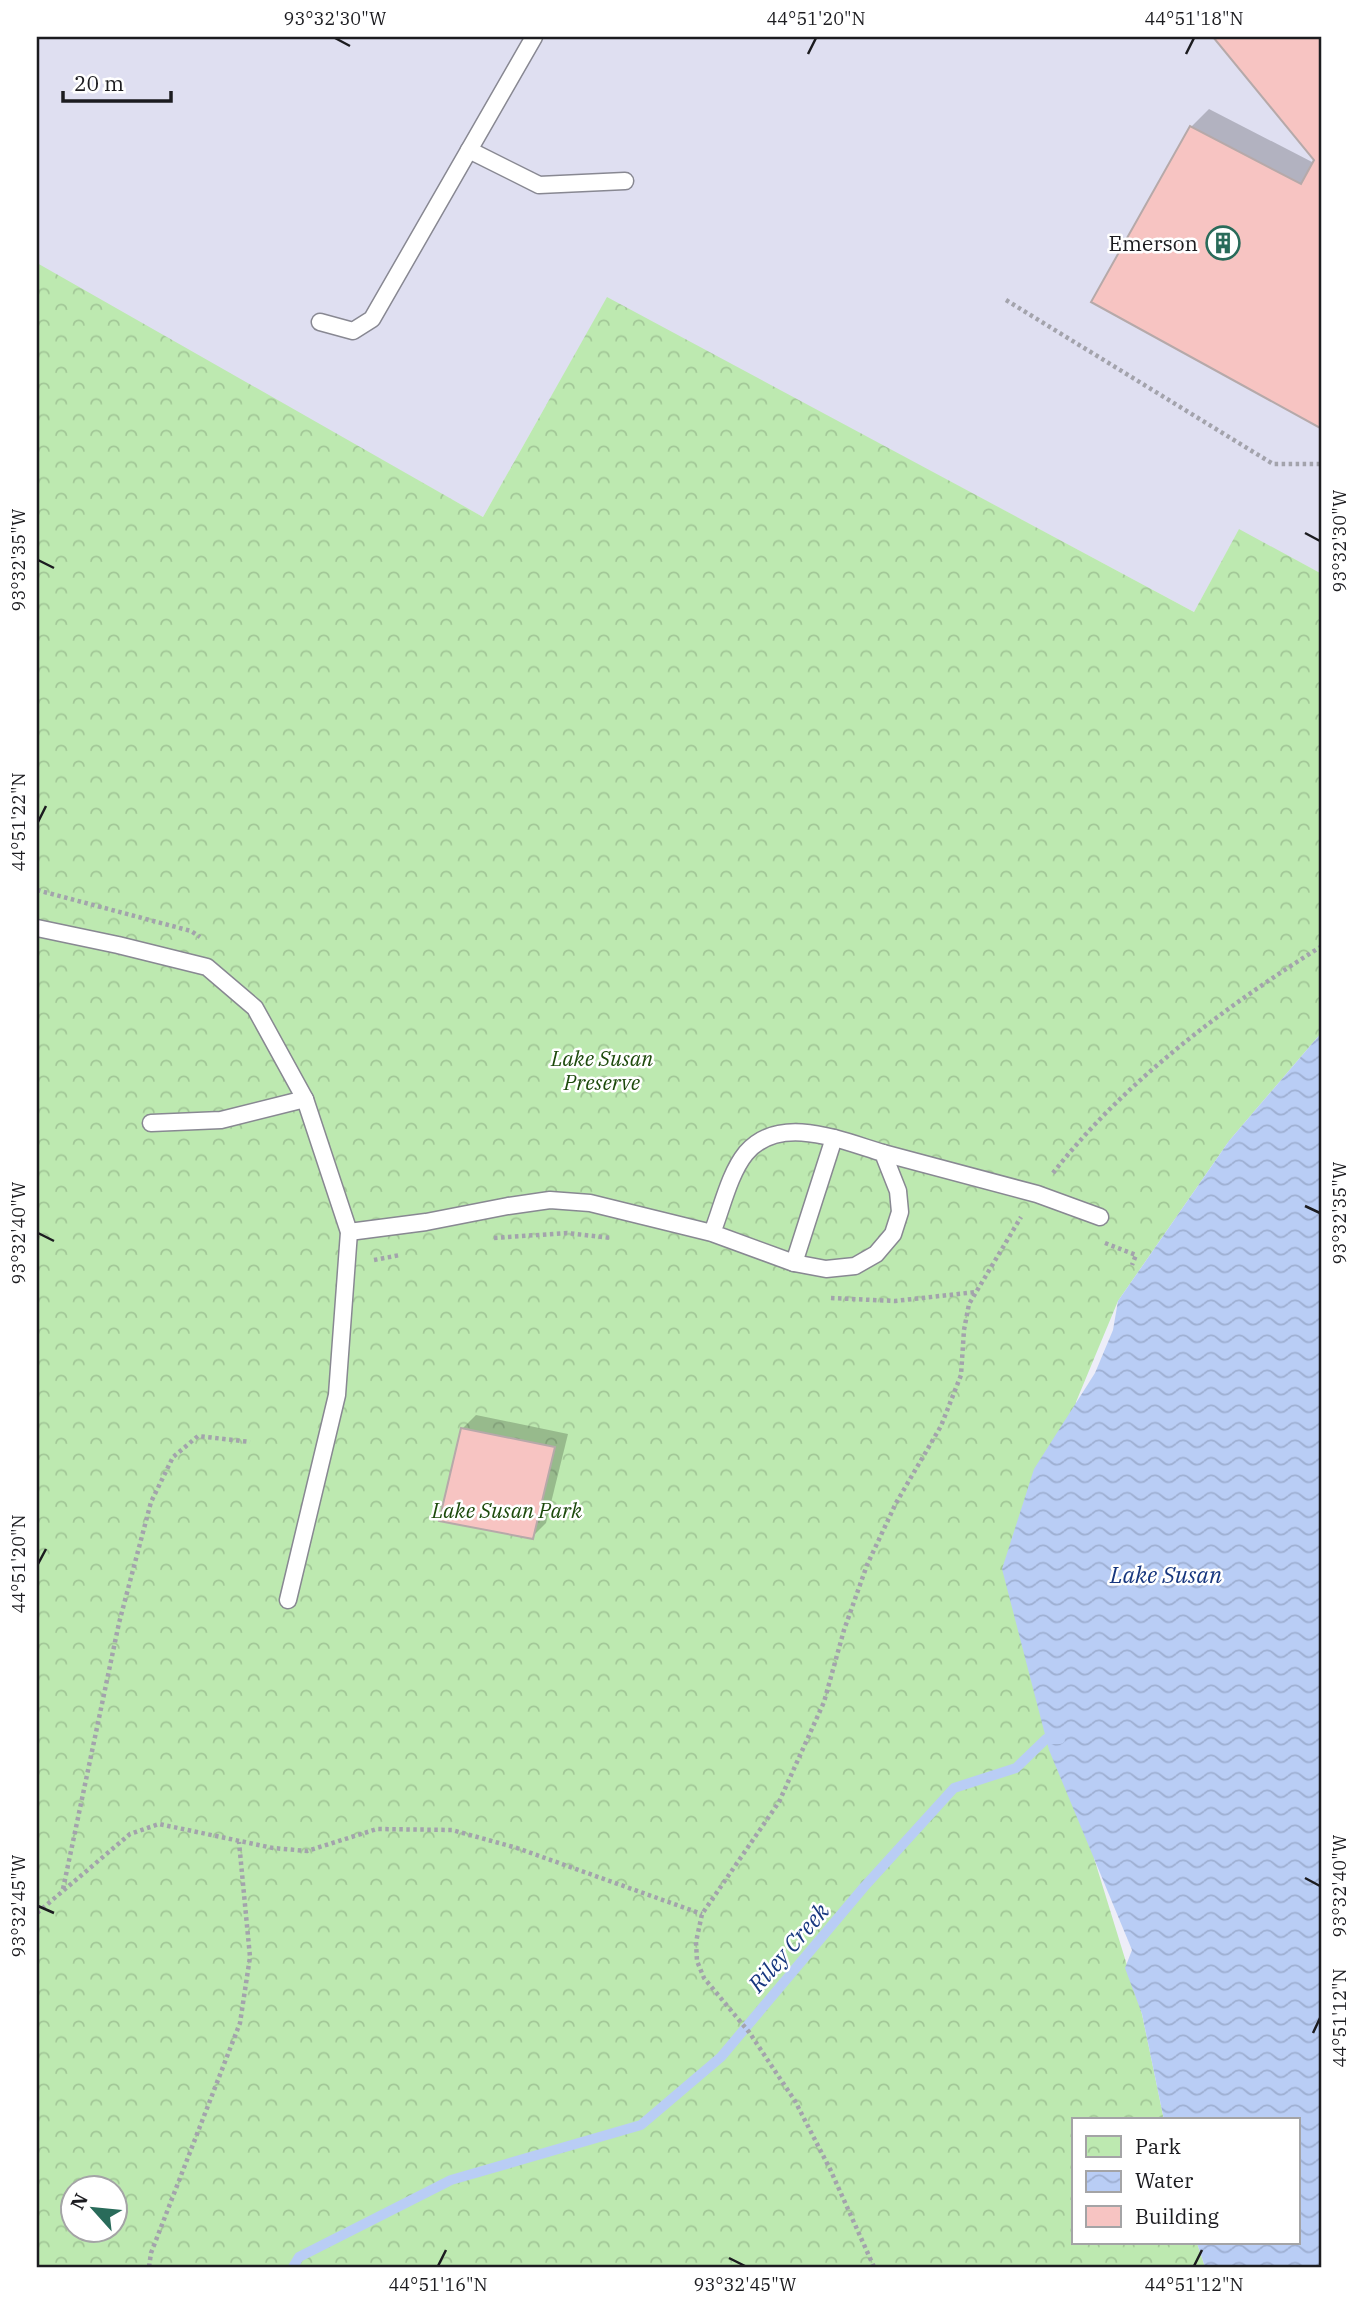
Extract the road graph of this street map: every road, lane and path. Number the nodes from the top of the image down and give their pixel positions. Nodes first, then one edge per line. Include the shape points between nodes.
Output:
1 (534, 37) edge
2 (469, 150) junction
3 (625, 181) dead end
4 (1006, 300) dead end
5 (320, 322) dead end
6 (1322, 464) edge
7 (37, 890) edge
8 (37, 928) edge
9 (202, 938) dead end
10 (1322, 946) edge
11 (305, 1099) junction
12 (151, 1123) dead end
13 (834, 1138) junction
14 (883, 1153) junction
15 (1037, 1194) junction
16 (1100, 1217) dead end
17 (366, 1230) junction
18 (349, 1233) junction
19 (712, 1233) junction
20 (485, 1239) dead end
21 (616, 1239) dead end
22 (1097, 1240) dead end
23 (409, 1253) dead end
24 (794, 1263) junction
25 (1132, 1265) dead end
26 (976, 1292) junction
27 (823, 1297) dead end
28 (250, 1442) dead end
29 (288, 1600) dead end
30 (239, 1842) junction
31 (63, 1890) junction
32 (37, 1913) edge
33 (702, 1914) junction
34 (149, 2267) edge
35 (874, 2267) edge

1 - 2 lane
2 - 3 lane via 539,185
2 - 5 lane via 372,319 353,331
4 - 6 path via 1273,464
7 - 9 path via 191,931
8 - 11 lane via 207,967 254,1008
10 - 15 path via 1230,1009 1136,1083
11 - 12 lane via 220,1120
11 - 18 lane
13 - 14 lane
13 - 19 lane via 779,1132 759,1142 734,1176
13 - 24 lane
14 - 15 lane
14 - 24 lane via 898,1191 900,1212 893,1234 876,1254 855,1266 826,1269
15 - 16 lane
15 - 26 path
17 - 18 lane
17 - 19 lane via 550,1200 590,1203
17 - 23 path via 372,1260
18 - 29 lane via 337,1395
19 - 24 lane
20 - 21 path via 567,1233
22 - 25 path via 1136,1255
26 - 27 path via 895,1301
26 - 33 path via 964,1330 961,1375 941,1426 867,1564 824,1702 779,1802
28 - 31 path via 198,1436 173,1457 151,1503 119,1623
30 - 31 path via 159,1824 130,1834
30 - 33 path via 307,1852 377,1829 452,1830 517,1848
30 - 34 path via 250,1957 240,2023 150,2253
31 - 32 path
33 - 35 path via 696,1942 704,1978 795,2101

